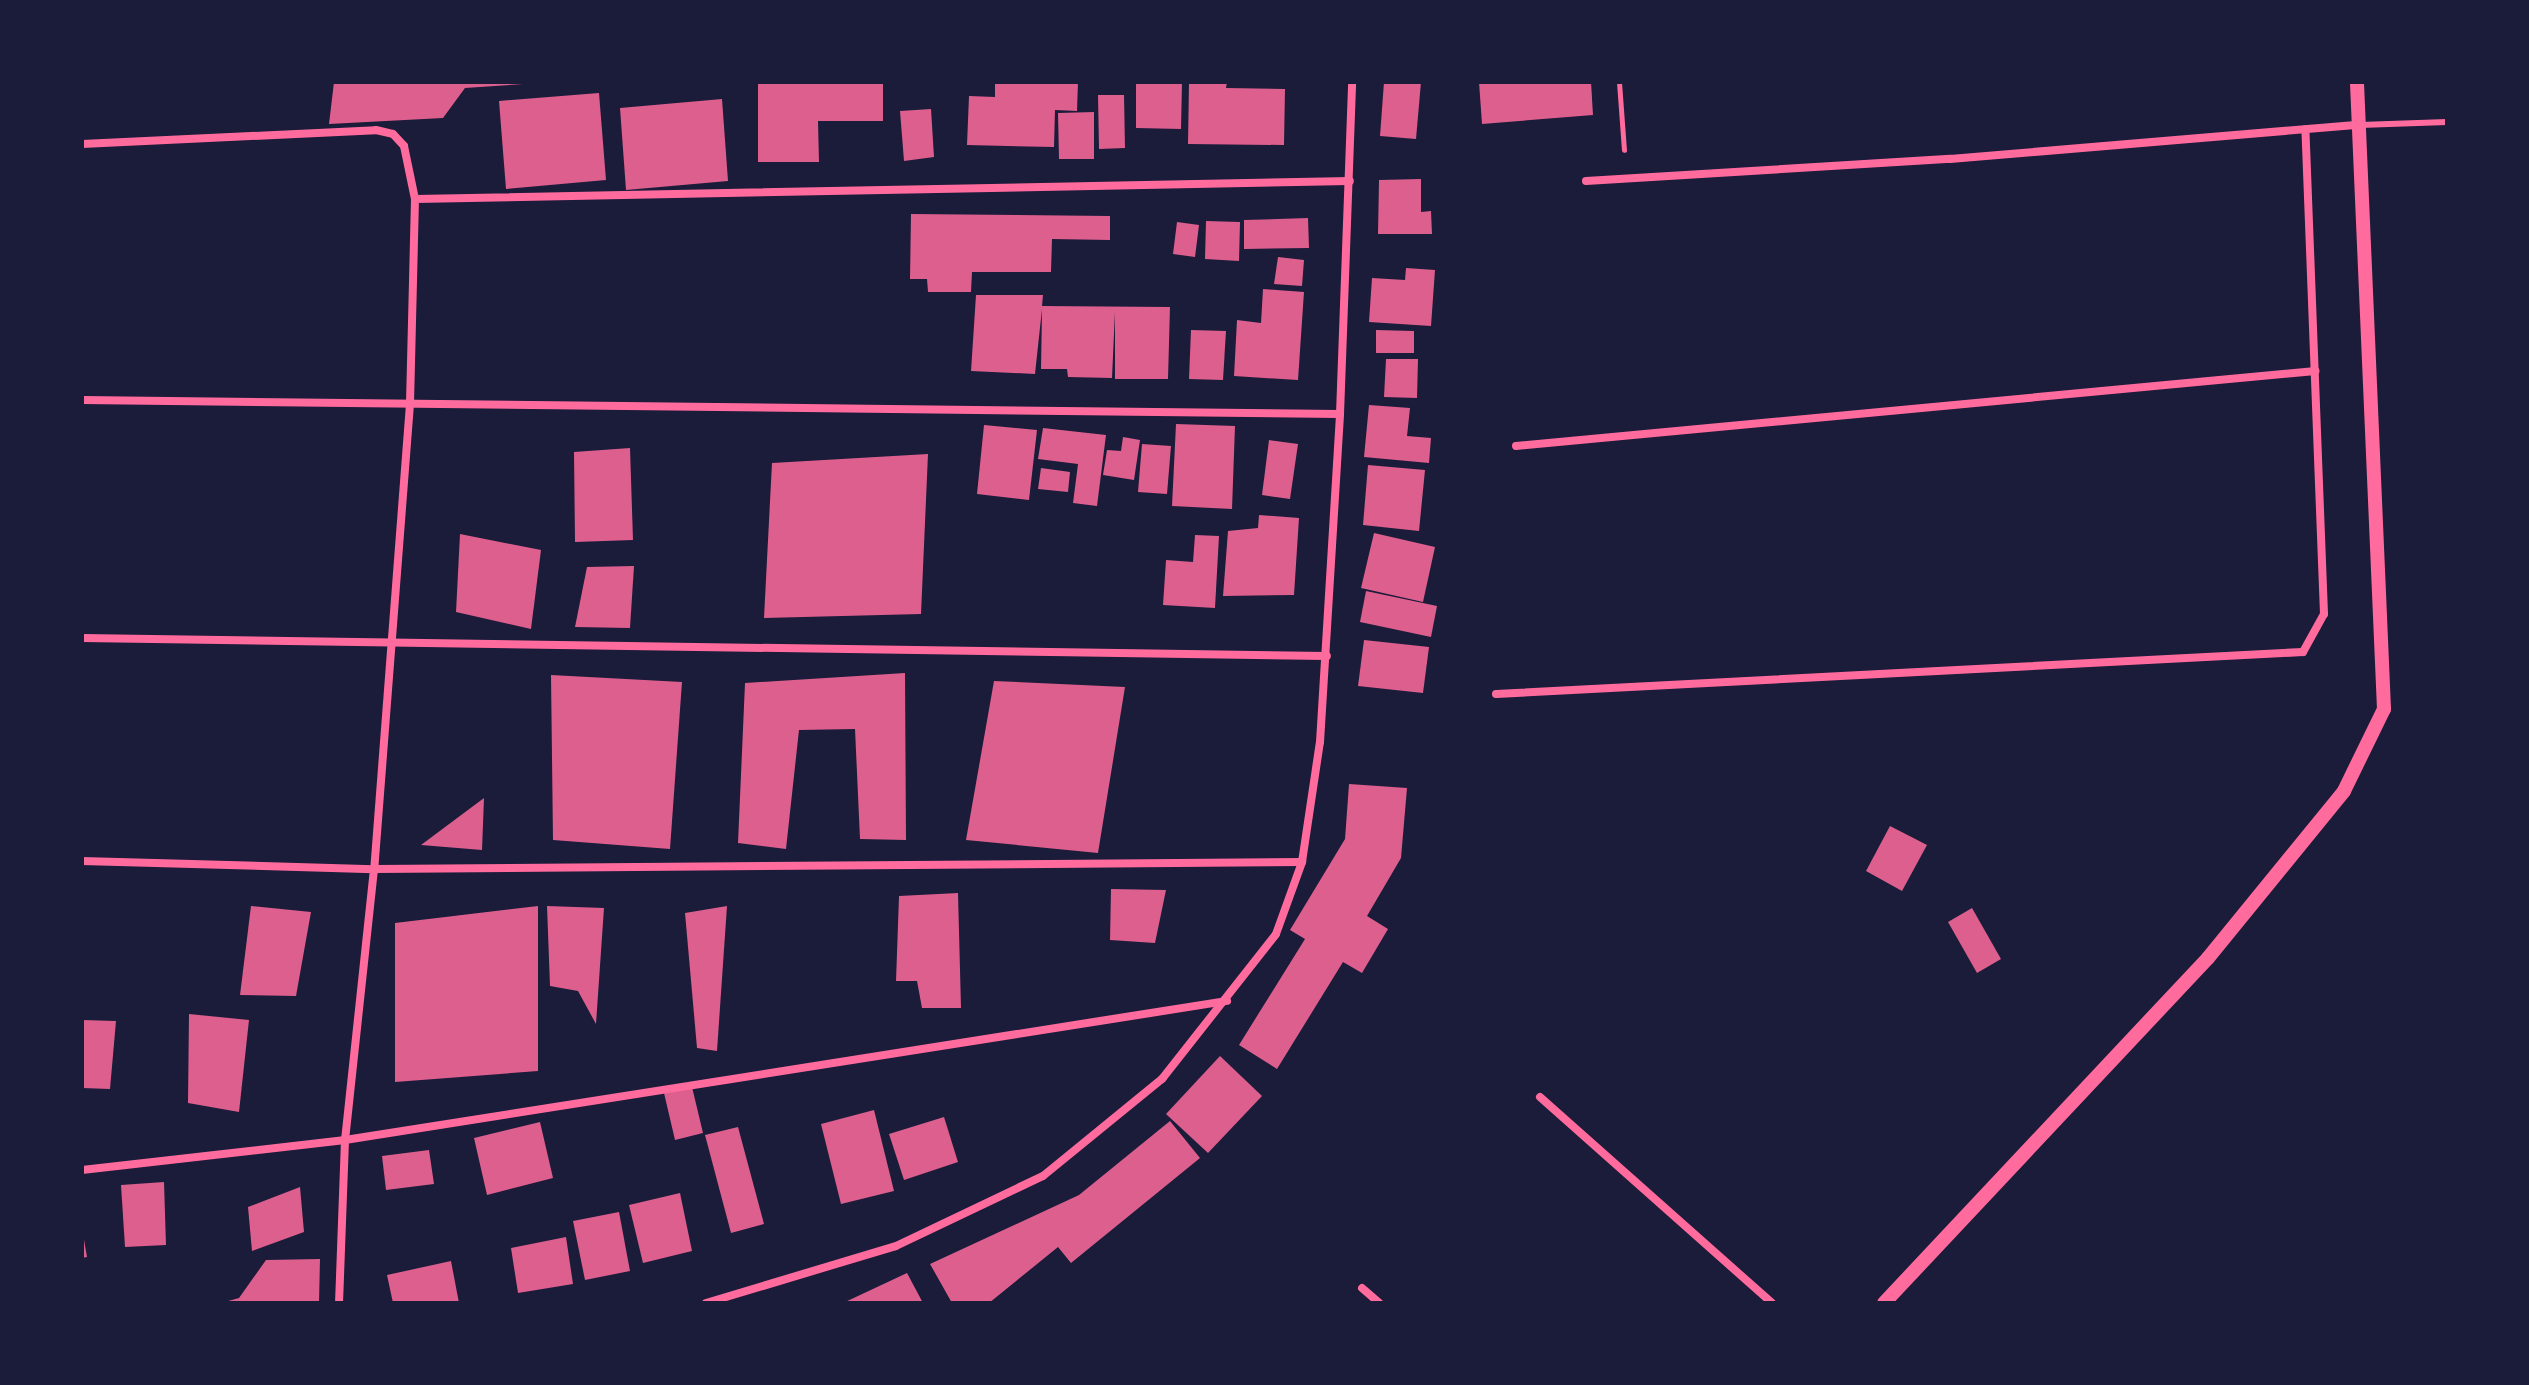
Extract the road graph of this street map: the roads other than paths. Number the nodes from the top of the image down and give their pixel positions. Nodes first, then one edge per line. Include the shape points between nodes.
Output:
1 (1352, 82) edge
2 (2357, 82) edge
3 (2447, 122) edge
4 (2360, 125) junction
5 (2305, 129) junction
6 (82, 144) edge
7 (1350, 181) junction
8 (1586, 181) dead end
9 (415, 199) junction
10 (2315, 371) junction
11 (82, 400) edge
12 (410, 404) junction
13 (1340, 414) junction
14 (1516, 446) dead end
15 (82, 638) edge
16 (391, 642) junction
17 (1327, 656) junction
18 (1496, 694) dead end
19 (82, 861) edge
20 (1302, 862) junction
21 (374, 869) junction
22 (1227, 1001) junction
23 (1540, 1097) dead end
24 (345, 1140) junction
25 (82, 1170) edge
26 (1362, 1288) dead end
27 (339, 1303) edge
28 (706, 1303) edge
29 (1379, 1303) edge
30 (1772, 1303) edge
31 (1884, 1303) edge

1 - 7 street
2 - 4 street
3 - 4 lane
4 - 5 street
4 - 31 street via 2384,709 2344,791 2208,958
5 - 8 street via 1950,159
5 - 10 street
6 - 9 street via 376,130 393,134 404,146
7 - 9 street
7 - 13 street
9 - 12 street
10 - 14 street
10 - 18 street via 2324,614 2303,652
11 - 12 street
12 - 13 street
12 - 16 street
13 - 17 street
15 - 16 street
16 - 17 street
16 - 21 street
17 - 20 street
19 - 21 street
20 - 21 street
20 - 22 street via 1276,934
21 - 24 street
22 - 24 street
22 - 28 street via 1162,1079 1043,1176 896,1246
23 - 30 street
24 - 25 street
24 - 27 street
26 - 29 street

